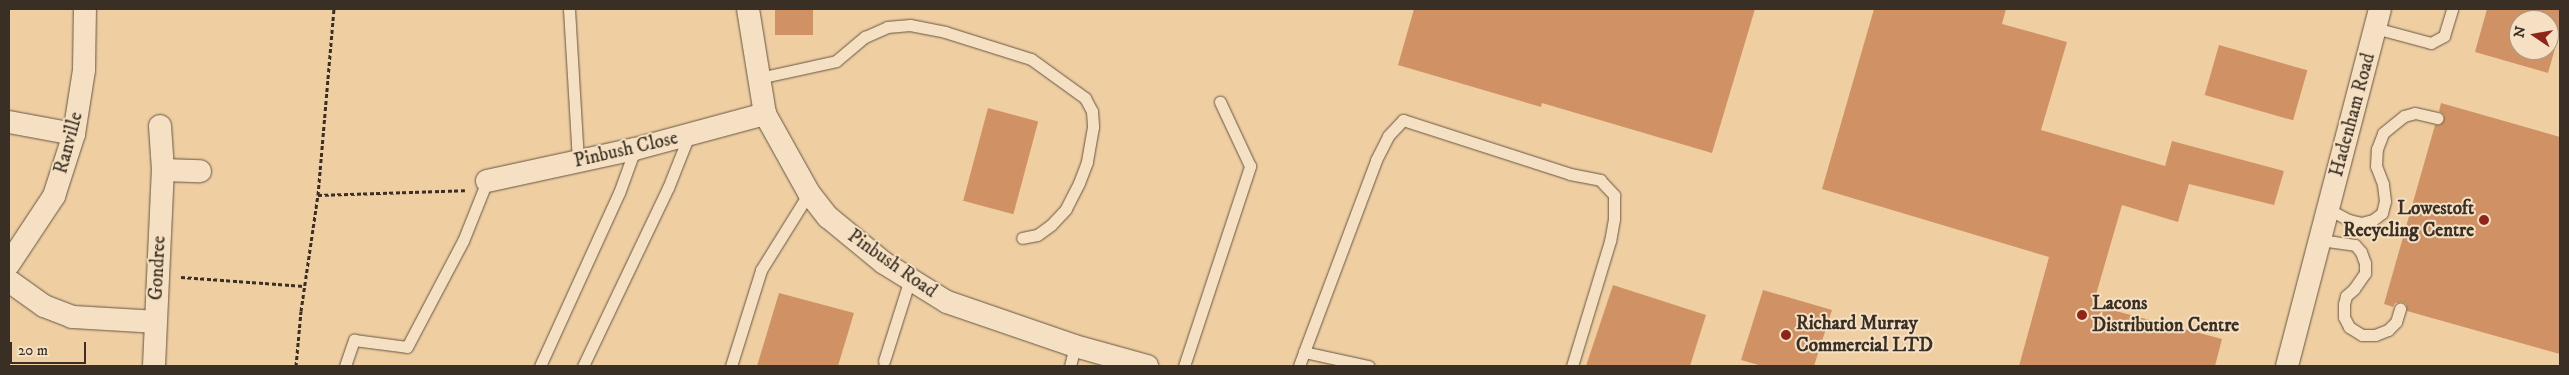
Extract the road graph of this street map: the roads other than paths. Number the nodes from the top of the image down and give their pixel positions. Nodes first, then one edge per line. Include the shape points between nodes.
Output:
1 (85, 9) edge
2 (569, 9) edge
3 (748, 9) edge
4 (2452, 9) edge
5 (2378, 18) edge
6 (759, 78) junction
7 (1220, 102) dead end
8 (765, 114) junction
9 (2437, 118) dead end
10 (9, 122) edge
11 (160, 126) dead end
12 (74, 134) junction
13 (689, 135) junction
14 (635, 149) junction
15 (578, 161) junction
16 (163, 170) junction
17 (200, 171) dead end
18 (487, 181) joint
19 (809, 193) junction
20 (2328, 209) junction
21 (1022, 238) dead end
22 (2320, 240) junction
23 (9, 264) edge
24 (910, 279) junction
25 (9, 281) edge
26 (2400, 308) dead end
27 (155, 322) junction
28 (1304, 352) junction
29 (1072, 356) edge
30 (884, 361) dead end
31 (154, 366) edge
32 (345, 366) edge
33 (540, 366) edge
34 (583, 366) edge
35 (731, 366) edge
36 (1147, 366) edge
37 (1184, 366) edge
38 (1299, 366) edge
39 (1368, 366) edge
40 (1572, 366) edge
41 (2287, 366) edge

1 - 12 street, Ranville via 84,70
2 - 15 lane
3 - 6 street, Pinbush Road
4 - 5 lane via 2444,36 2431,43
5 - 20 street, Hadenham Road
6 - 8 street, Pinbush Road
6 - 21 lane via 836,60 865,37 888,27 910,25 1031,58 1085,98 1092,111 1093,127 1087,162 1066,209 1036,235
7 - 37 lane via 1250,166
8 - 13 street, Pinbush Close
8 - 19 street, Pinbush Road
9 - 20 lane via 2415,113 2404,116 2383,133 2377,149 2376,166 2383,184 2385,200 2382,213 2373,220 2360,223
10 - 12 street
11 - 16 street, Gondree
12 - 23 street, Ranville via 54,196
13 - 14 street, Pinbush Close
13 - 34 lane via 668,188
14 - 15 street, Pinbush Close
14 - 33 lane via 619,193
15 - 18 street, Pinbush Close
16 - 17 street
16 - 27 street, Gondree
18 - 32 lane via 463,241 407,346 354,340
19 - 24 street, Pinbush Road via 828,217
19 - 35 lane via 761,270
20 - 22 street, Hadenham Road
22 - 26 lane via 2356,245 2366,264 2365,273 2346,296 2344,317 2349,327 2362,335 2376,335 2396,322
22 - 41 street, Hadenham Road
24 - 29 street, Pinbush Road via 947,302
24 - 30 lane
25 - 27 street via 44,306 72,317
27 - 31 street, Gondree
28 - 38 lane
28 - 39 lane
28 - 40 lane via 1376,160 1388,136 1403,120 1570,174 1600,180 1614,195 1610,240
29 - 36 street, Pinbush Road

